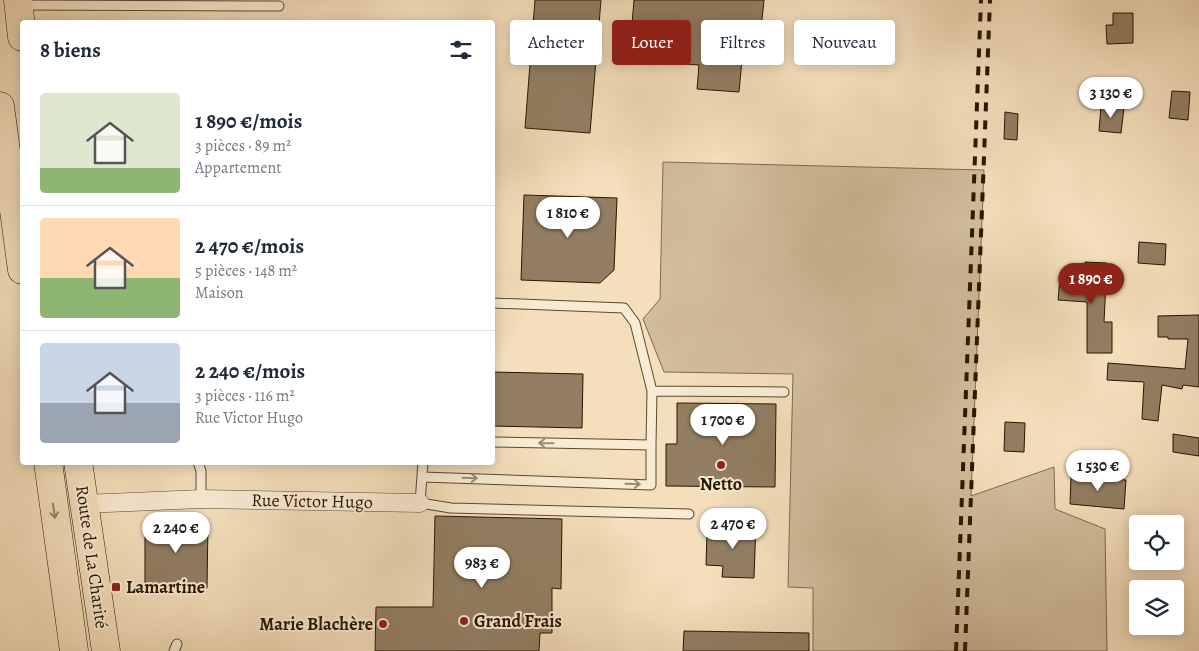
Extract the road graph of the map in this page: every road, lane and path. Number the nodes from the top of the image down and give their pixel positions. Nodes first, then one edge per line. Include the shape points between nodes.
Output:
1 (18, 2) edge
2 (279, 6) dead end
3 (20, 20) edge
4 (0, 106) edge
5 (20, 264) edge
6 (495, 303) edge
7 (652, 391) junction
8 (784, 392) dead end
9 (495, 442) edge
10 (651, 445) junction
11 (48, 465) edge
12 (78, 465) edge
13 (199, 465) edge
14 (422, 465) edge
15 (422, 477) junction
16 (201, 499) junction
17 (420, 503) junction
18 (84, 504) junction
19 (689, 514) dead end
20 (74, 651) edge
21 (106, 651) edge

1 - 2 lane
1 - 3 main road
4 - 5 main road via 12,242
6 - 7 lane via 624,308 635,323
7 - 8 lane
7 - 10 lane
10 -> 9 lane
15 -> 10 lane via 651,485
11 -> 20 main road, Route de La Charité
12 - 18 main road, Route de La Charité
13 - 16 lane
14 - 15 lane
15 - 17 lane
16 - 17 street, Rue Victor Hugo
16 - 18 street, Rue Victor Hugo
17 - 19 lane via 451,508
18 - 21 main road, Route de La Charité

